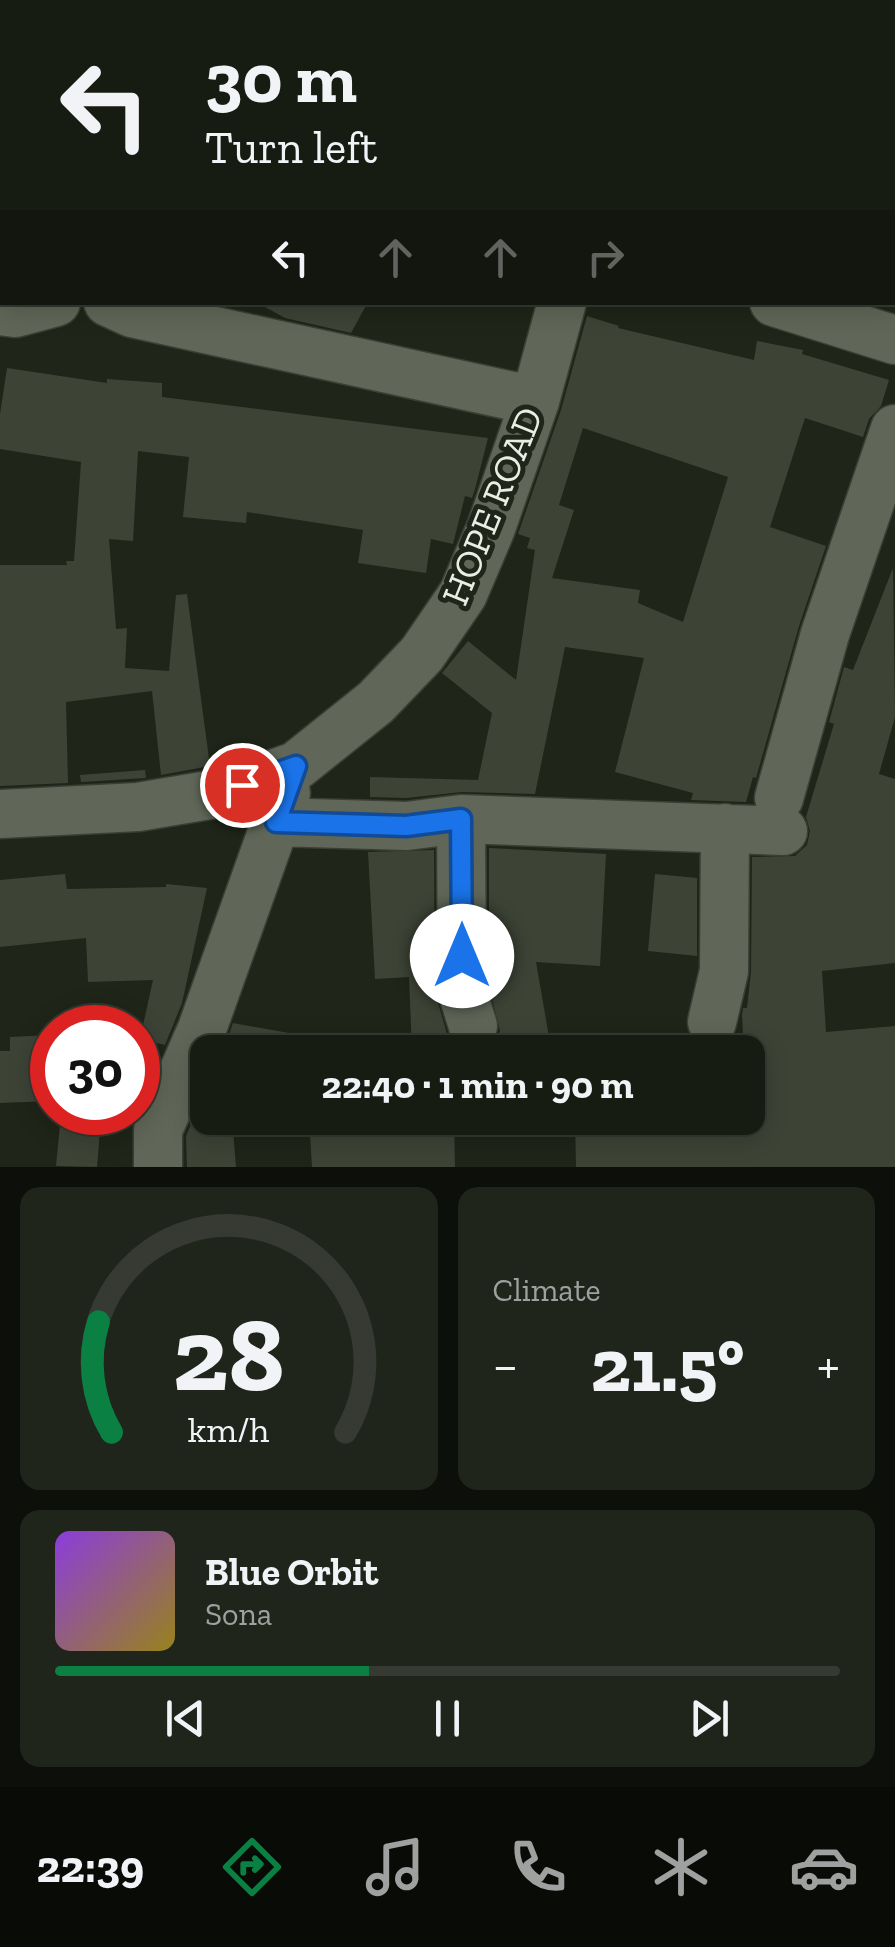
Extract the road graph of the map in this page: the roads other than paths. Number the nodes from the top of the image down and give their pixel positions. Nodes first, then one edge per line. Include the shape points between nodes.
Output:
1 (45, 305) edge
2 (115, 305) edge
3 (561, 305) edge
4 (784, 305) edge
5 (0, 311) edge
6 (895, 340) edge
7 (536, 401) junction
8 (895, 428) edge
9 (296, 766) junction
10 (0, 814) edge
11 (461, 819) junction
12 (276, 822) junction
13 (725, 828) junction
14 (712, 1022) dead end
15 (473, 1026) dead end
16 (158, 1167) edge

1 - 5 street
2 - 7 street
3 - 7 street, HOPE ROAD
4 - 6 street
7 - 9 street, HOPE ROAD via 463,594 422,654 376,702
8 - 13 street via 826,634 781,815
9 - 10 street, HOPE ROAD via 215,794 138,808
9 - 12 street
11 - 12 street via 406,826
11 - 13 street
11 - 15 street via 462,991
12 - 16 street via 158,1130
13 - 14 street via 724,971

